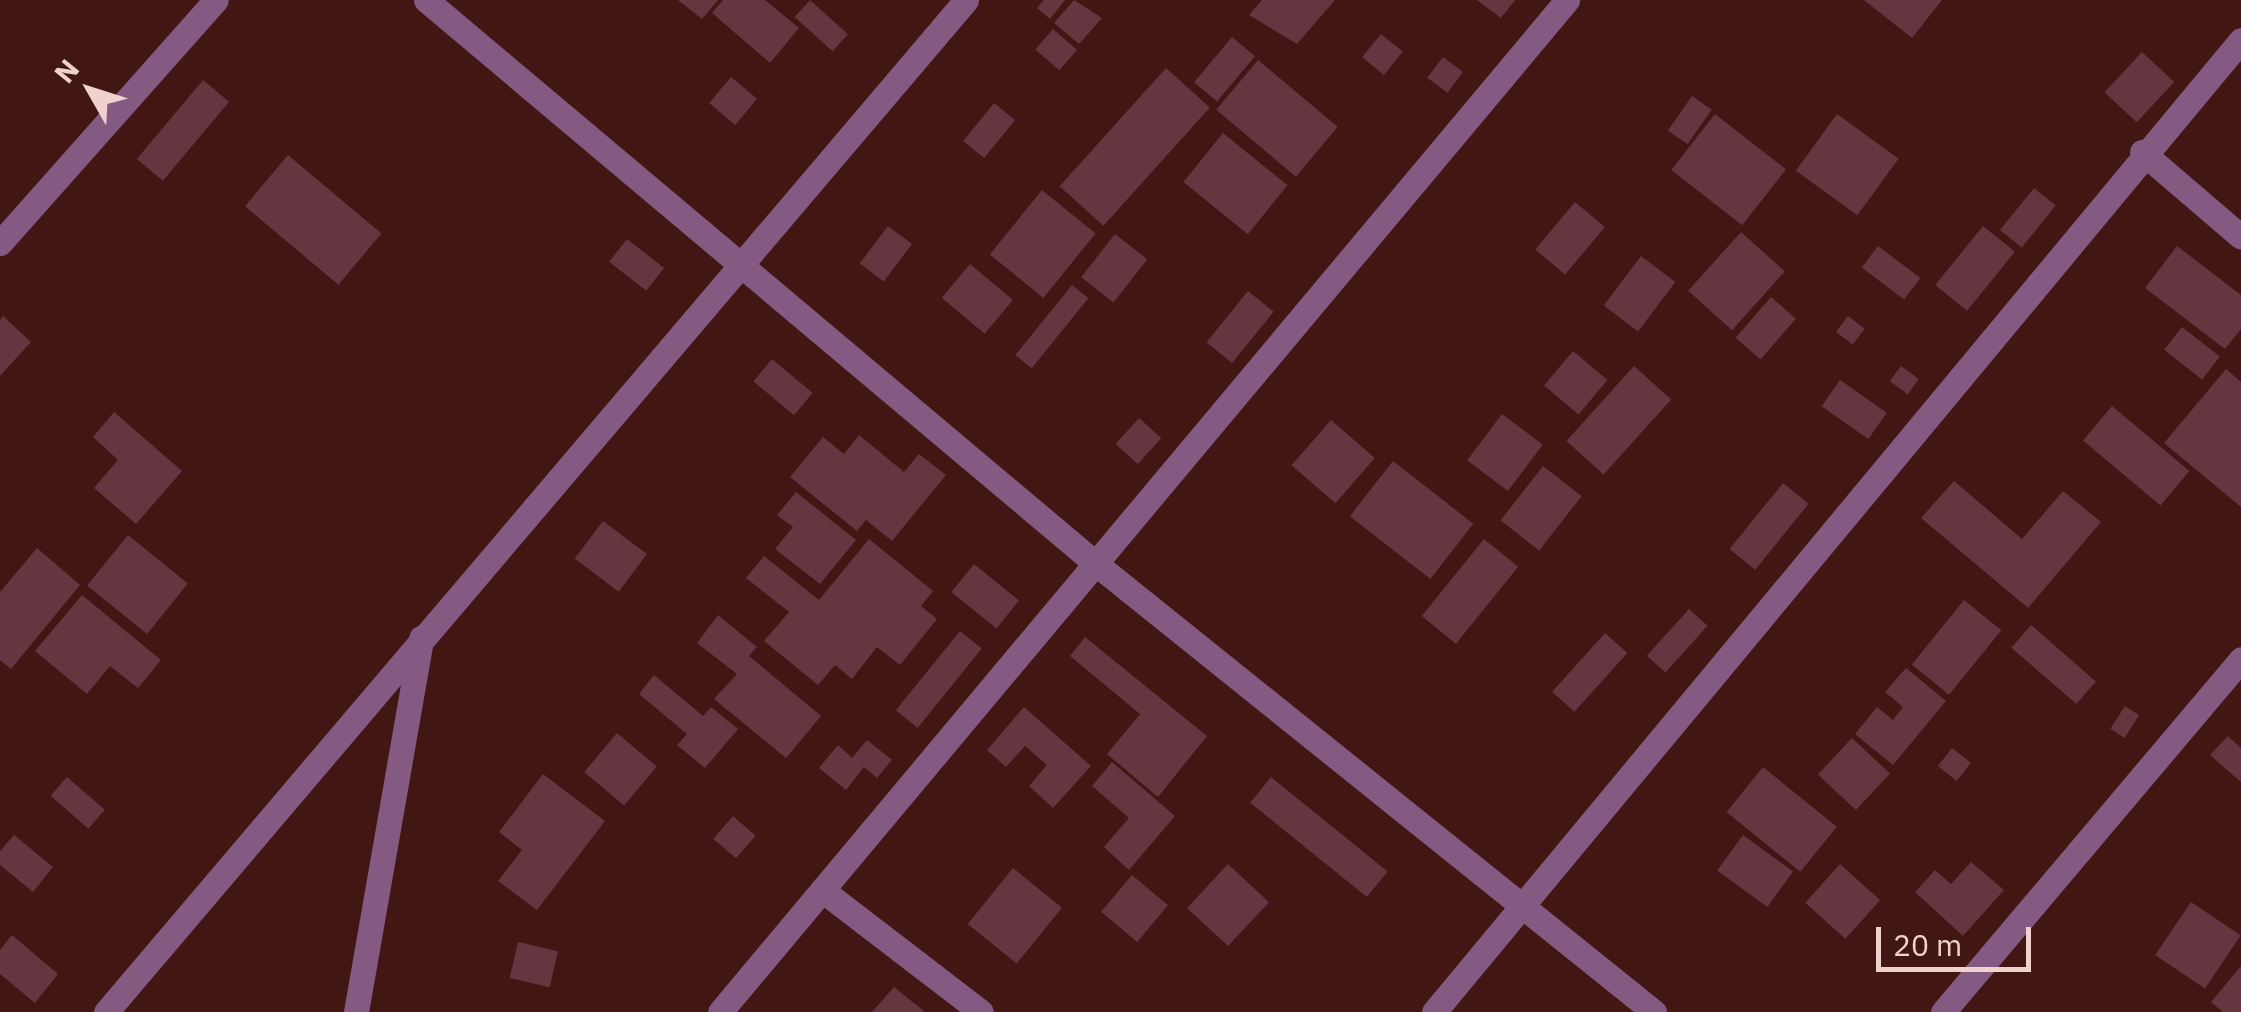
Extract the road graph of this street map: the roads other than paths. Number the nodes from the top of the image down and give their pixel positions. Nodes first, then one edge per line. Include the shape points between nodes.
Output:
1 (216, 0) edge
2 (426, 0) edge
3 (966, 0) edge
4 (1567, 0) edge
5 (2241, 40) edge
6 (2142, 152) junction
7 (2241, 237) edge
8 (0, 243) edge
9 (744, 262) junction
10 (1095, 563) junction
11 (422, 638) junction
12 (2241, 659) edge
13 (822, 890) junction
14 (1524, 903) junction
15 (106, 1012) edge
16 (356, 1012) edge
17 (720, 1012) edge
18 (980, 1012) edge
19 (1434, 1012) edge
20 (1654, 1012) edge
21 (1943, 1012) edge

1 - 8 street
2 - 9 street
3 - 9 street
4 - 10 street
5 - 6 street
6 - 7 street
6 - 14 street
9 - 10 street
9 - 11 street
10 - 13 street
10 - 14 street
11 - 15 street
11 - 16 street
12 - 21 street
13 - 17 street
13 - 18 street
14 - 19 street
14 - 20 street

